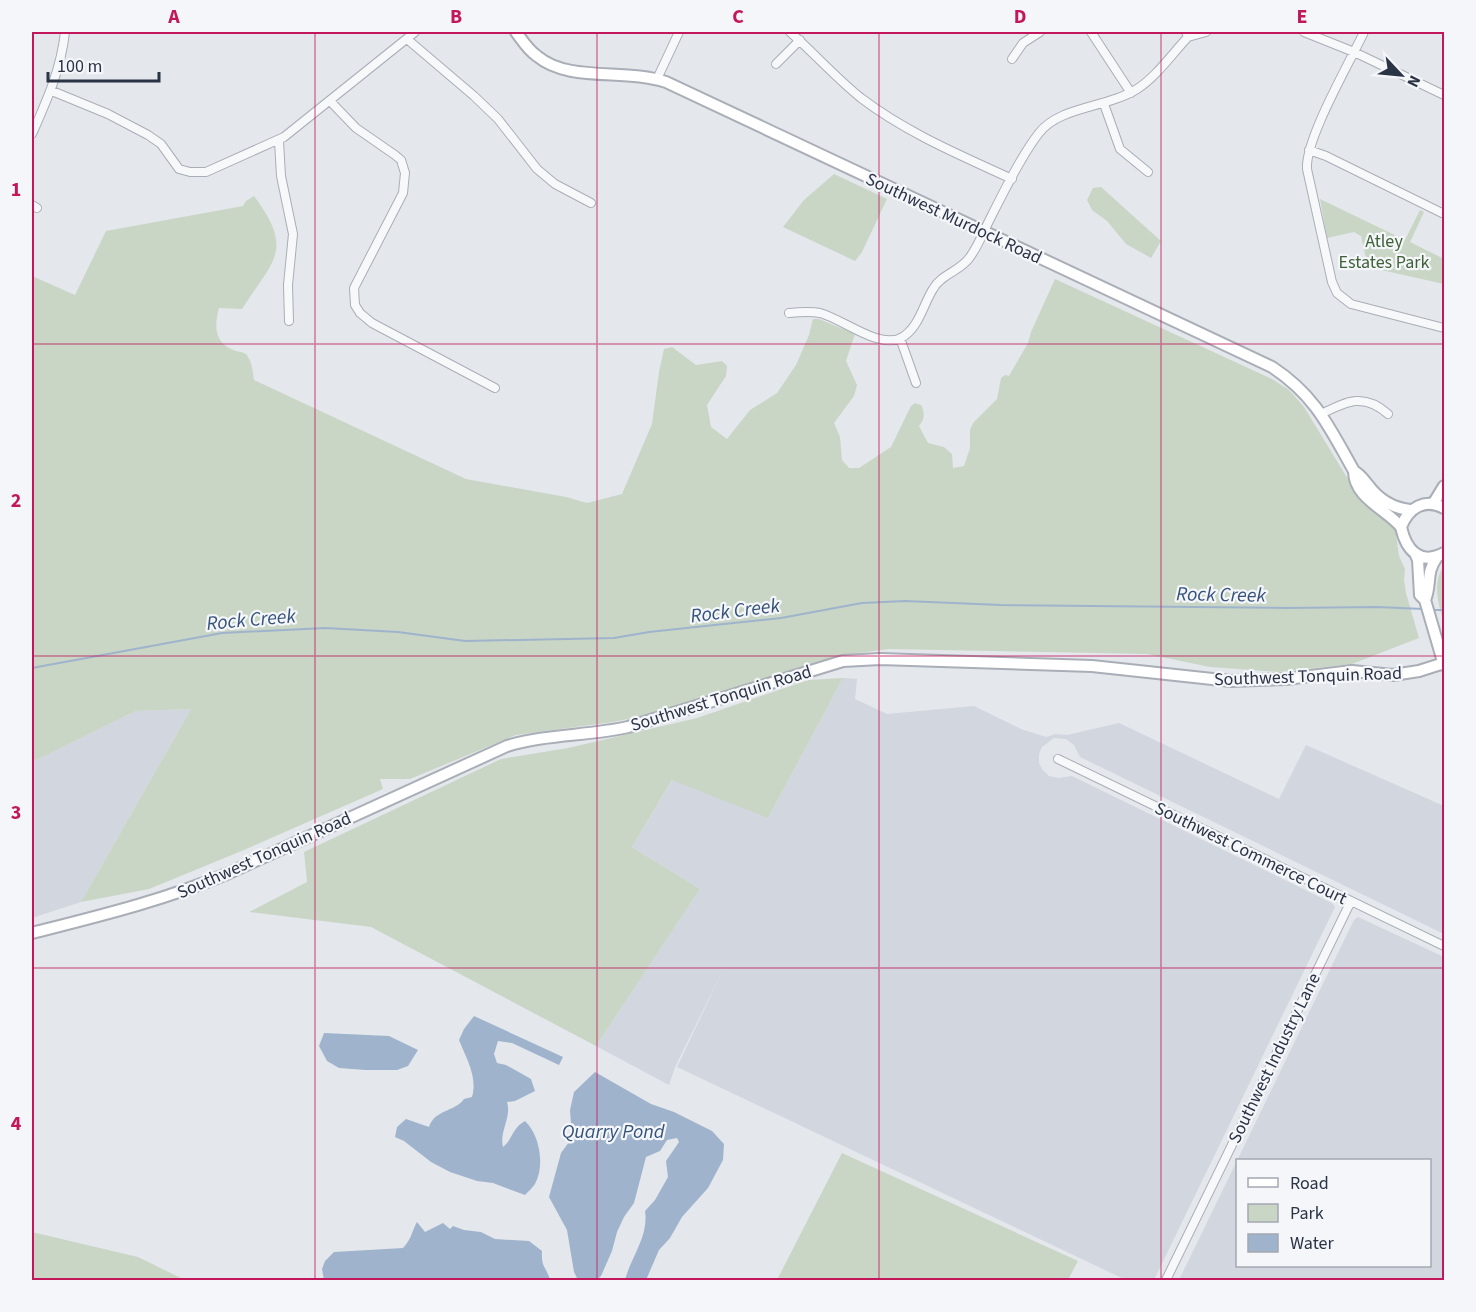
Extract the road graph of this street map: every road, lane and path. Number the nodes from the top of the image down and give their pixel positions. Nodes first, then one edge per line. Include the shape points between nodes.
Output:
1 (65, 32) edge
2 (415, 32) edge
3 (516, 32) edge
4 (680, 32) edge
5 (790, 32) edge
6 (1040, 32) edge
7 (1091, 32) edge
8 (1206, 32) edge
9 (1304, 32) edge
10 (1364, 32) edge
11 (1187, 34) edge
12 (407, 39) junction
13 (800, 40) junction
14 (1354, 52) junction
15 (1012, 59) dead end
16 (776, 64) dead end
17 (657, 79) junction
18 (52, 91) junction
19 (1131, 93) junction
20 (1444, 95) edge
21 (330, 101) junction
22 (1104, 104) junction
23 (32, 134) edge
24 (279, 141) junction
25 (1309, 150) junction
26 (1149, 172) dead end
27 (1012, 179) junction
28 (591, 202) dead end
29 (1444, 214) edge
30 (983, 232) junction
31 (789, 313) dead end
32 (289, 321) dead end
33 (1444, 328) edge
34 (900, 338) junction
35 (916, 382) dead end
36 (495, 388) dead end
37 (1321, 414) junction
38 (1388, 414) dead end
39 (1354, 471) junction
40 (1444, 486) edge
41 (1433, 504) junction
42 (1444, 508) edge
43 (1410, 510) junction
44 (1401, 526) junction
45 (1415, 553) junction
46 (1441, 555) edge
47 (1425, 600) junction
48 (1444, 664) edge
49 (1058, 759) dead end
50 (1351, 901) junction
51 (32, 933) edge
52 (1444, 946) edge
53 (1166, 1281) edge

1 - 18 street
2 - 12 street
3 - 17 main road, Southwest Murdock Road via 536,56 558,68
4 - 17 street
5 - 13 street
6 - 15 street via 1023,43
7 - 19 street
8 - 11 street
9 - 14 street
10 - 14 street
11 - 19 street via 1145,83
12 - 21 street
12 - 28 street via 498,119 537,170
13 - 16 street
13 - 27 street via 860,97 899,124
14 - 20 street
14 - 25 street
17 - 30 main road, Southwest Murdock Road
18 - 23 street
18 - 24 street via 148,135 160,144 174,165 185,171 206,172
19 - 22 street
21 - 24 street
21 - 36 street via 356,128 395,154 405,172 403,193 357,280 354,298 360,313
22 - 26 street via 1120,149
22 - 27 street via 1050,122 1035,139
24 - 32 street via 281,176 293,234
25 - 29 street
25 - 33 street via 1307,170 1337,294 1351,304
27 - 30 street
30 - 34 street via 970,258 934,286 917,322
30 - 37 main road, Southwest Murdock Road via 1265,363 1298,386
31 - 34 street via 819,313 872,337
34 - 35 street
37 - 38 street via 1347,402 1361,401 1379,406
37 - 39 main road, Southwest Murdock Road
39 - 43 main road, Southwest Murdock Road via 1389,505
39 - 44 main road, Southwest Murdock Road via 1354,480 1368,498
40 - 41 main road
41 - 42 main road
41 - 43 main road via 1421,504
43 - 44 main road
44 - 45 main road via 1407,546
45 - 46 main road via 1426,557
45 - 47 main road via 1420,595
46 - 47 main road via 1429,570
47 - 48 main road
48 - 51 main road, Southwest Tonquin Road via 1394,675 1353,671 1258,681 1092,666 843,661 649,722 507,746 202,885
49 - 50 street, Southwest Commerce Court
50 - 52 street, Southwest Commerce Court
50 - 53 street, Southwest Industry Lane

